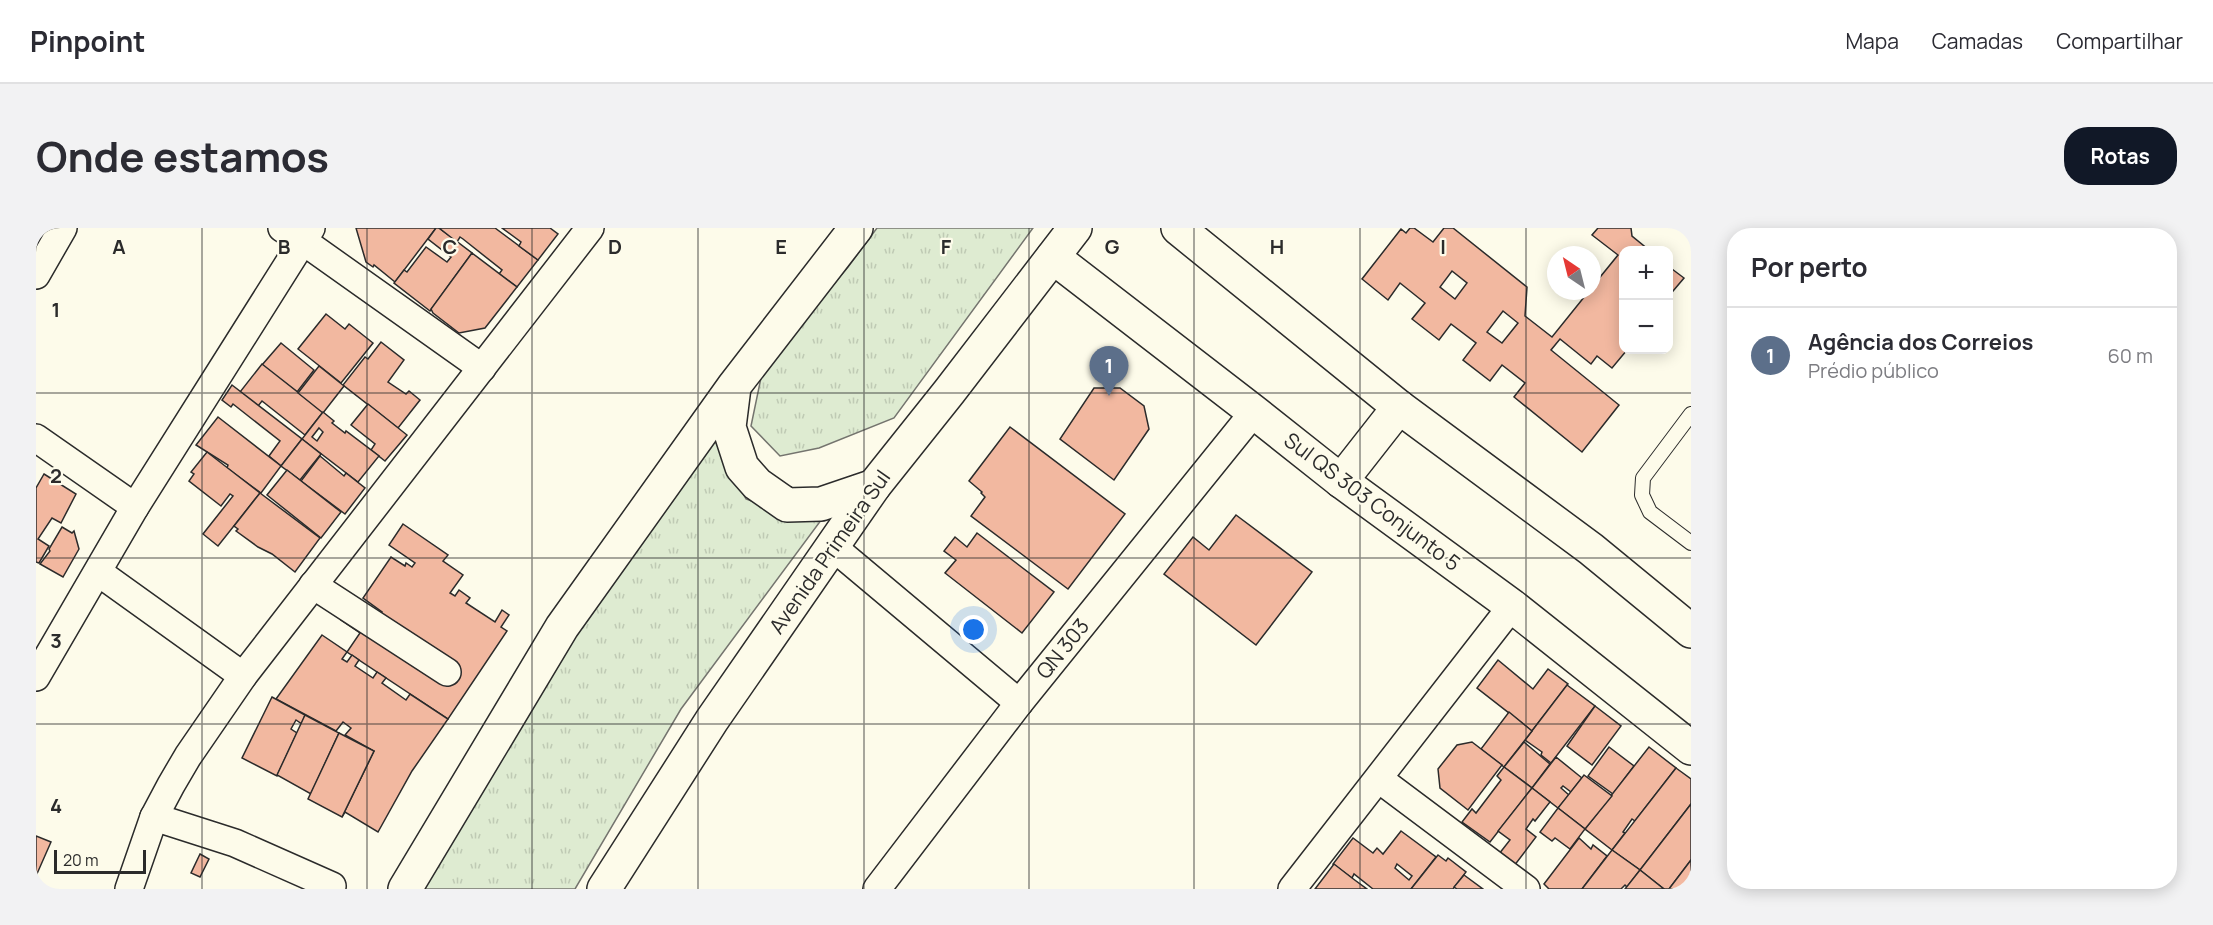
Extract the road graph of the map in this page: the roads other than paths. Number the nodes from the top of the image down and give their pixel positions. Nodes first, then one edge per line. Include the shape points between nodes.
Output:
1 (63, 228) edge
2 (590, 228) edge
3 (856, 228) edge
4 (1075, 228) edge
5 (1178, 228) edge
6 (299, 232) edge
7 (1053, 257) junction
8 (36, 275) edge
9 (482, 368) junction
10 (734, 386) junction
11 (1399, 407) junction
12 (1254, 412) junction
13 (1691, 414) edge
14 (36, 438) edge
15 (1341, 482) junction
16 (874, 486) junction
17 (135, 507) junction
18 (1691, 543) edge
19 (833, 547) junction
20 (98, 572) junction
21 (313, 585) junction
22 (1512, 606) junction
23 (1687, 623) edge
24 (447, 672) dead end
25 (243, 676) junction
26 (36, 677) edge
27 (1019, 703) junction
28 (1691, 748) edge
29 (1379, 779) junction
30 (154, 818) junction
31 (332, 886) dead end
32 (129, 889) edge
33 (405, 889) edge
34 (604, 889) edge
35 (877, 889) edge
36 (1292, 889) edge
37 (1526, 889) edge

1 - 8 street
2 - 9 street
3 - 10 main road
4 - 7 main road, Avenida Primeira Sul
5 - 11 main road
6 - 9 street
6 - 17 street
7 - 12 main road, Sul QS 303 Conjunto 5
7 - 16 main road, Avenida Primeira Sul
9 - 21 street
10 - 16 main road via 729,427 742,467 757,484 787,505 821,504
10 - 33 main road via 562,627
11 - 15 main road
11 - 23 main road
12 - 15 main road, Sul QS 303 Conjunto 5
12 - 27 street, QN 303
13 - 18 lane via 1643,478 1642,495 1650,512
14 - 17 street
15 - 22 main road, Sul QS 303 Conjunto 5
16 - 19 main road, Avenida Primeira Sul
17 - 20 street
19 - 27 street
19 - 34 main road, Avenida Primeira Sul via 712,720
20 - 25 street
20 - 26 street
21 - 24 street
21 - 25 street
22 - 28 main road, Sul QS 303 Conjunto 5
22 - 29 street
25 - 30 street via 188,756
27 - 35 street, QN 303
29 - 36 street
29 - 37 street
30 - 31 street via 235,843
30 - 32 street

